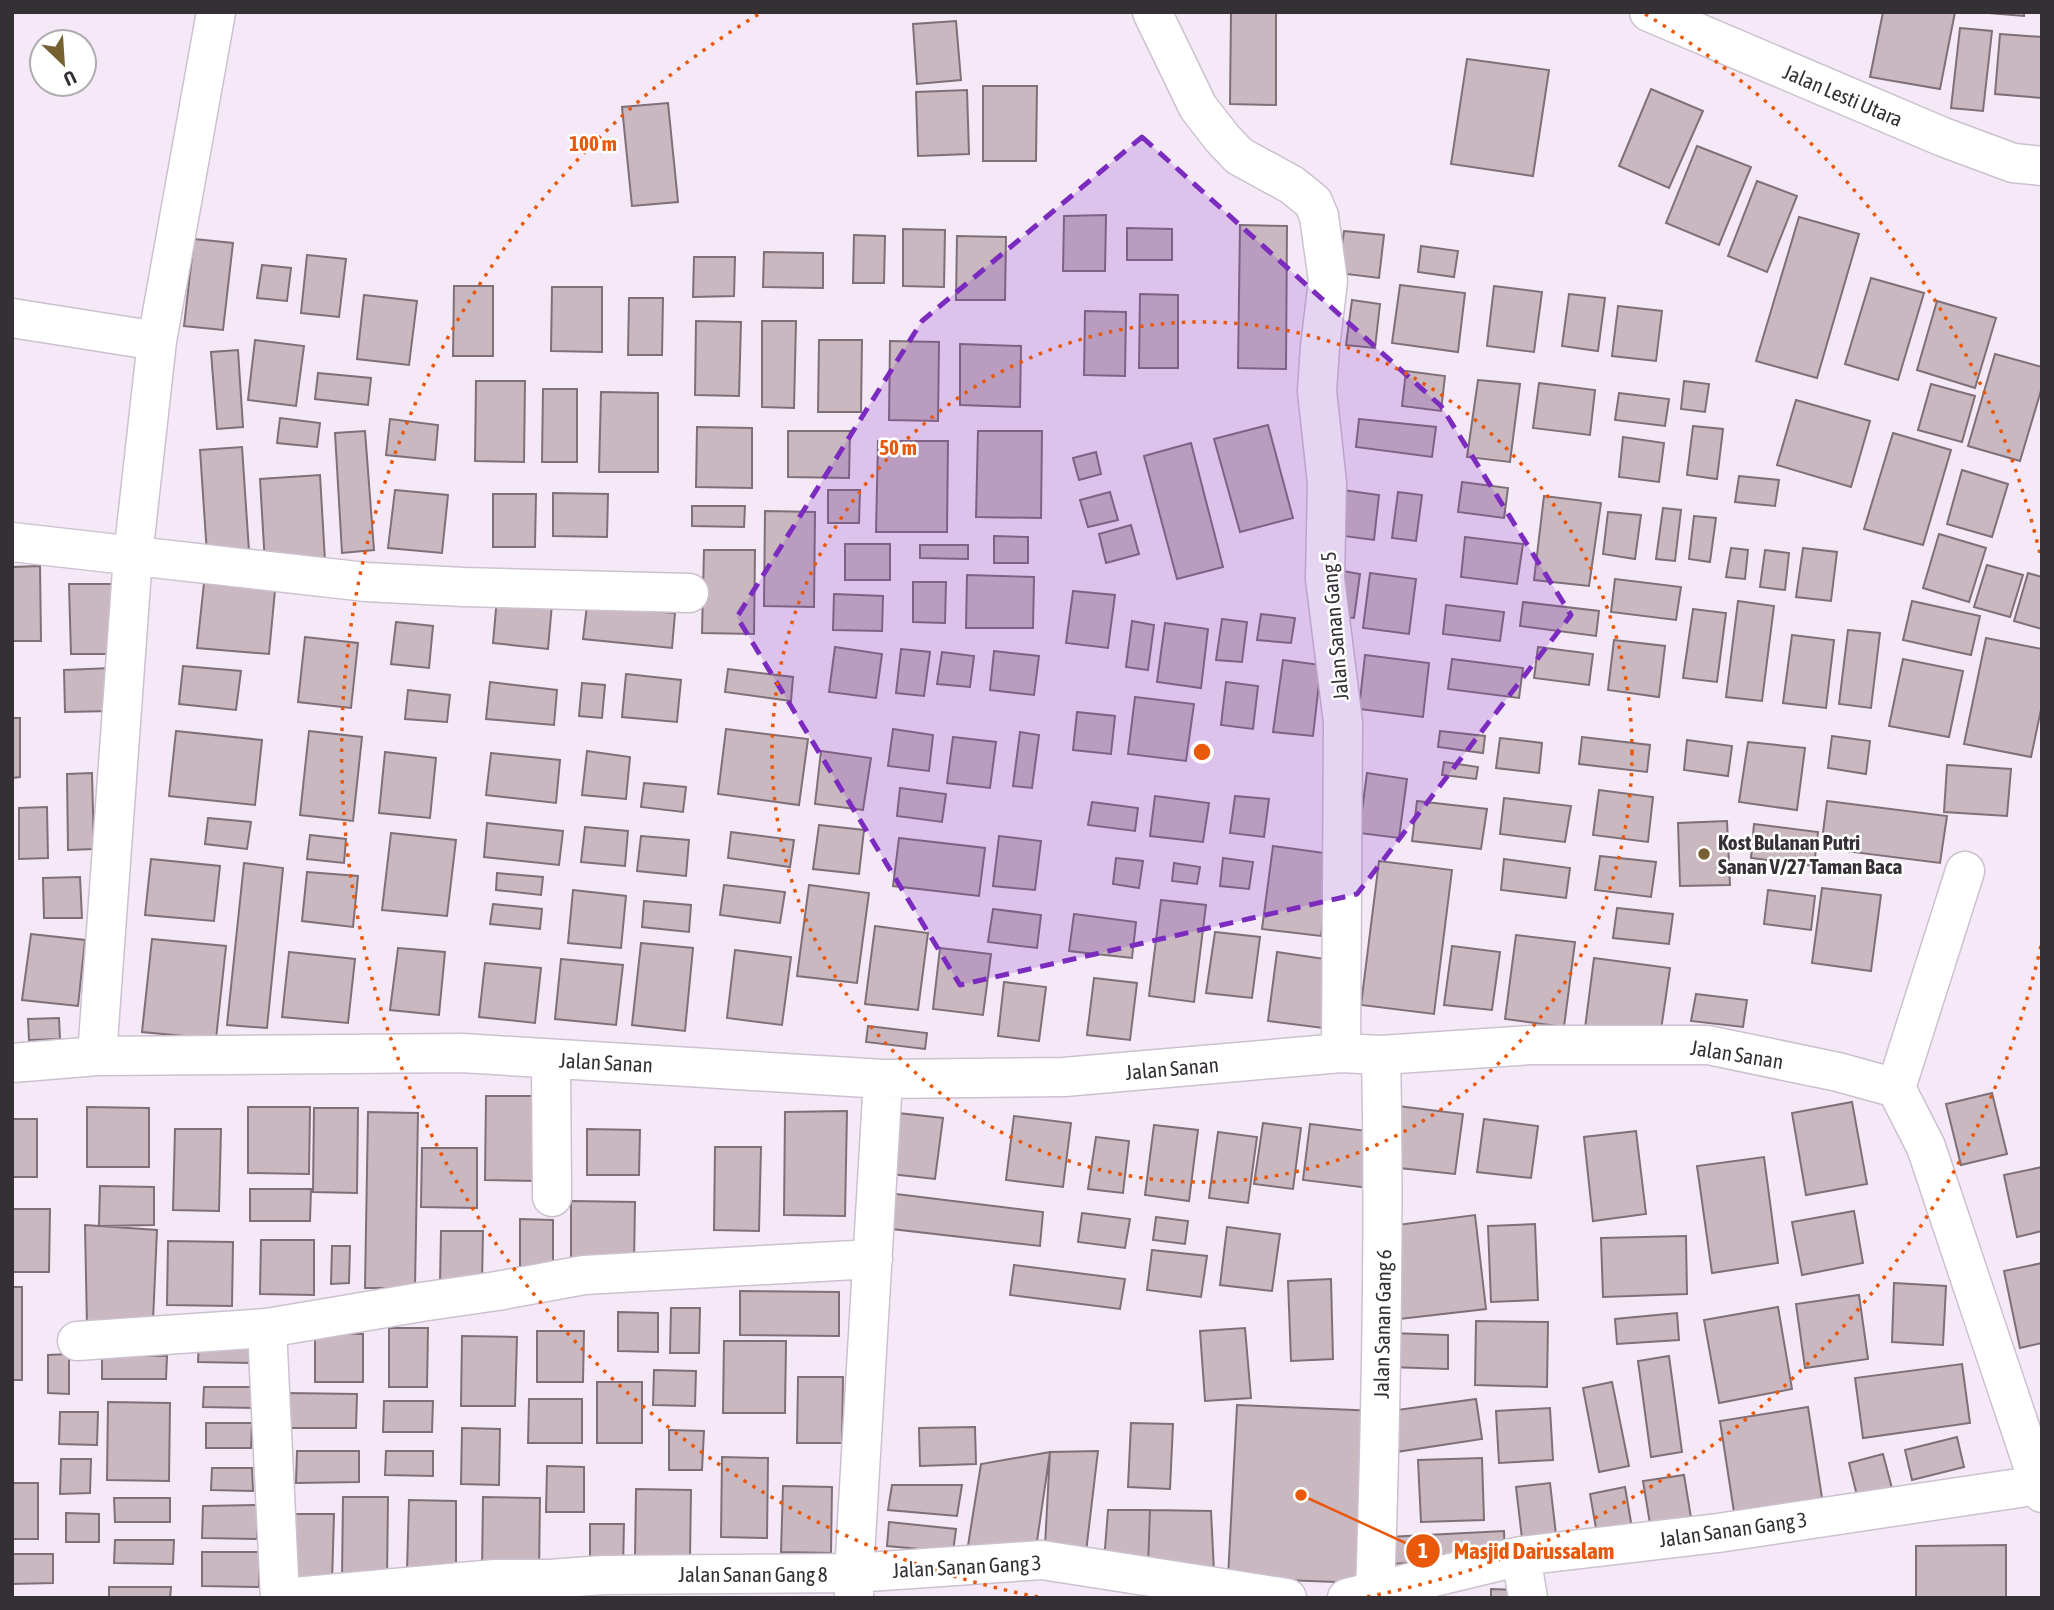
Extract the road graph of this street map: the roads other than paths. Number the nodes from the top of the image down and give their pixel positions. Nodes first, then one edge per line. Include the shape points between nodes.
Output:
1 (216, 12) edge
2 (1152, 12) edge
3 (1648, 12) edge
4 (2042, 166) edge
5 (12, 318) edge
6 (157, 341) junction
7 (12, 542) edge
8 (134, 555) junction
9 (689, 593) dead end
10 (1965, 871) dead end
11 (1341, 1053) junction
12 (1381, 1055) junction
13 (97, 1056) junction
14 (551, 1059) junction
15 (12, 1063) edge
16 (883, 1079) junction
17 (1896, 1088) junction
18 (552, 1197) dead end
19 (873, 1259) junction
20 (267, 1328) junction
21 (77, 1341) dead end
22 (2040, 1489) edge
23 (1521, 1556) junction
24 (854, 1585) edge
25 (1361, 1595) edge
26 (282, 1598) edge
27 (1287, 1598) edge
28 (1528, 1598) edge

1 - 6 street
2 - 11 street, Jalan Sanan Gang 5 via 1198,107 1222,138 1239,156 1292,185 1313,202 1319,216 1328,281 1317,391 1327,483 1325,579 1343,722
3 - 4 street, Jalan Lesti Utara via 1943,137 2013,163
5 - 6 street
6 - 8 street
7 - 8 street
8 - 9 street via 366,582
8 - 13 street
10 - 17 street
11 - 12 street, Jalan Sanan
11 - 16 street, Jalan Sanan via 1063,1077
12 - 17 street, Jalan Sanan via 1531,1045 1708,1045
12 - 25 street, Jalan Sanan Gang 6 via 1381,1411
13 - 14 street, Jalan Sanan via 462,1053
13 - 15 street, Jalan Sanan
14 - 16 street, Jalan Sanan
14 - 18 street
16 - 19 street, Jalan Sanan Gang 8
17 - 22 street via 1926,1147
19 - 20 street via 584,1275
19 - 24 street, Jalan Sanan Gang 8
20 - 21 street
20 - 26 street
22 - 23 street, Jalan Sanan Gang 3
23 - 25 street, Jalan Sanan Gang 3
23 - 28 street
24 - 26 street, Jalan Sanan Gang 8 via 603,1575 495,1579
24 - 27 street, Jalan Sanan Gang 3 via 1042,1560

